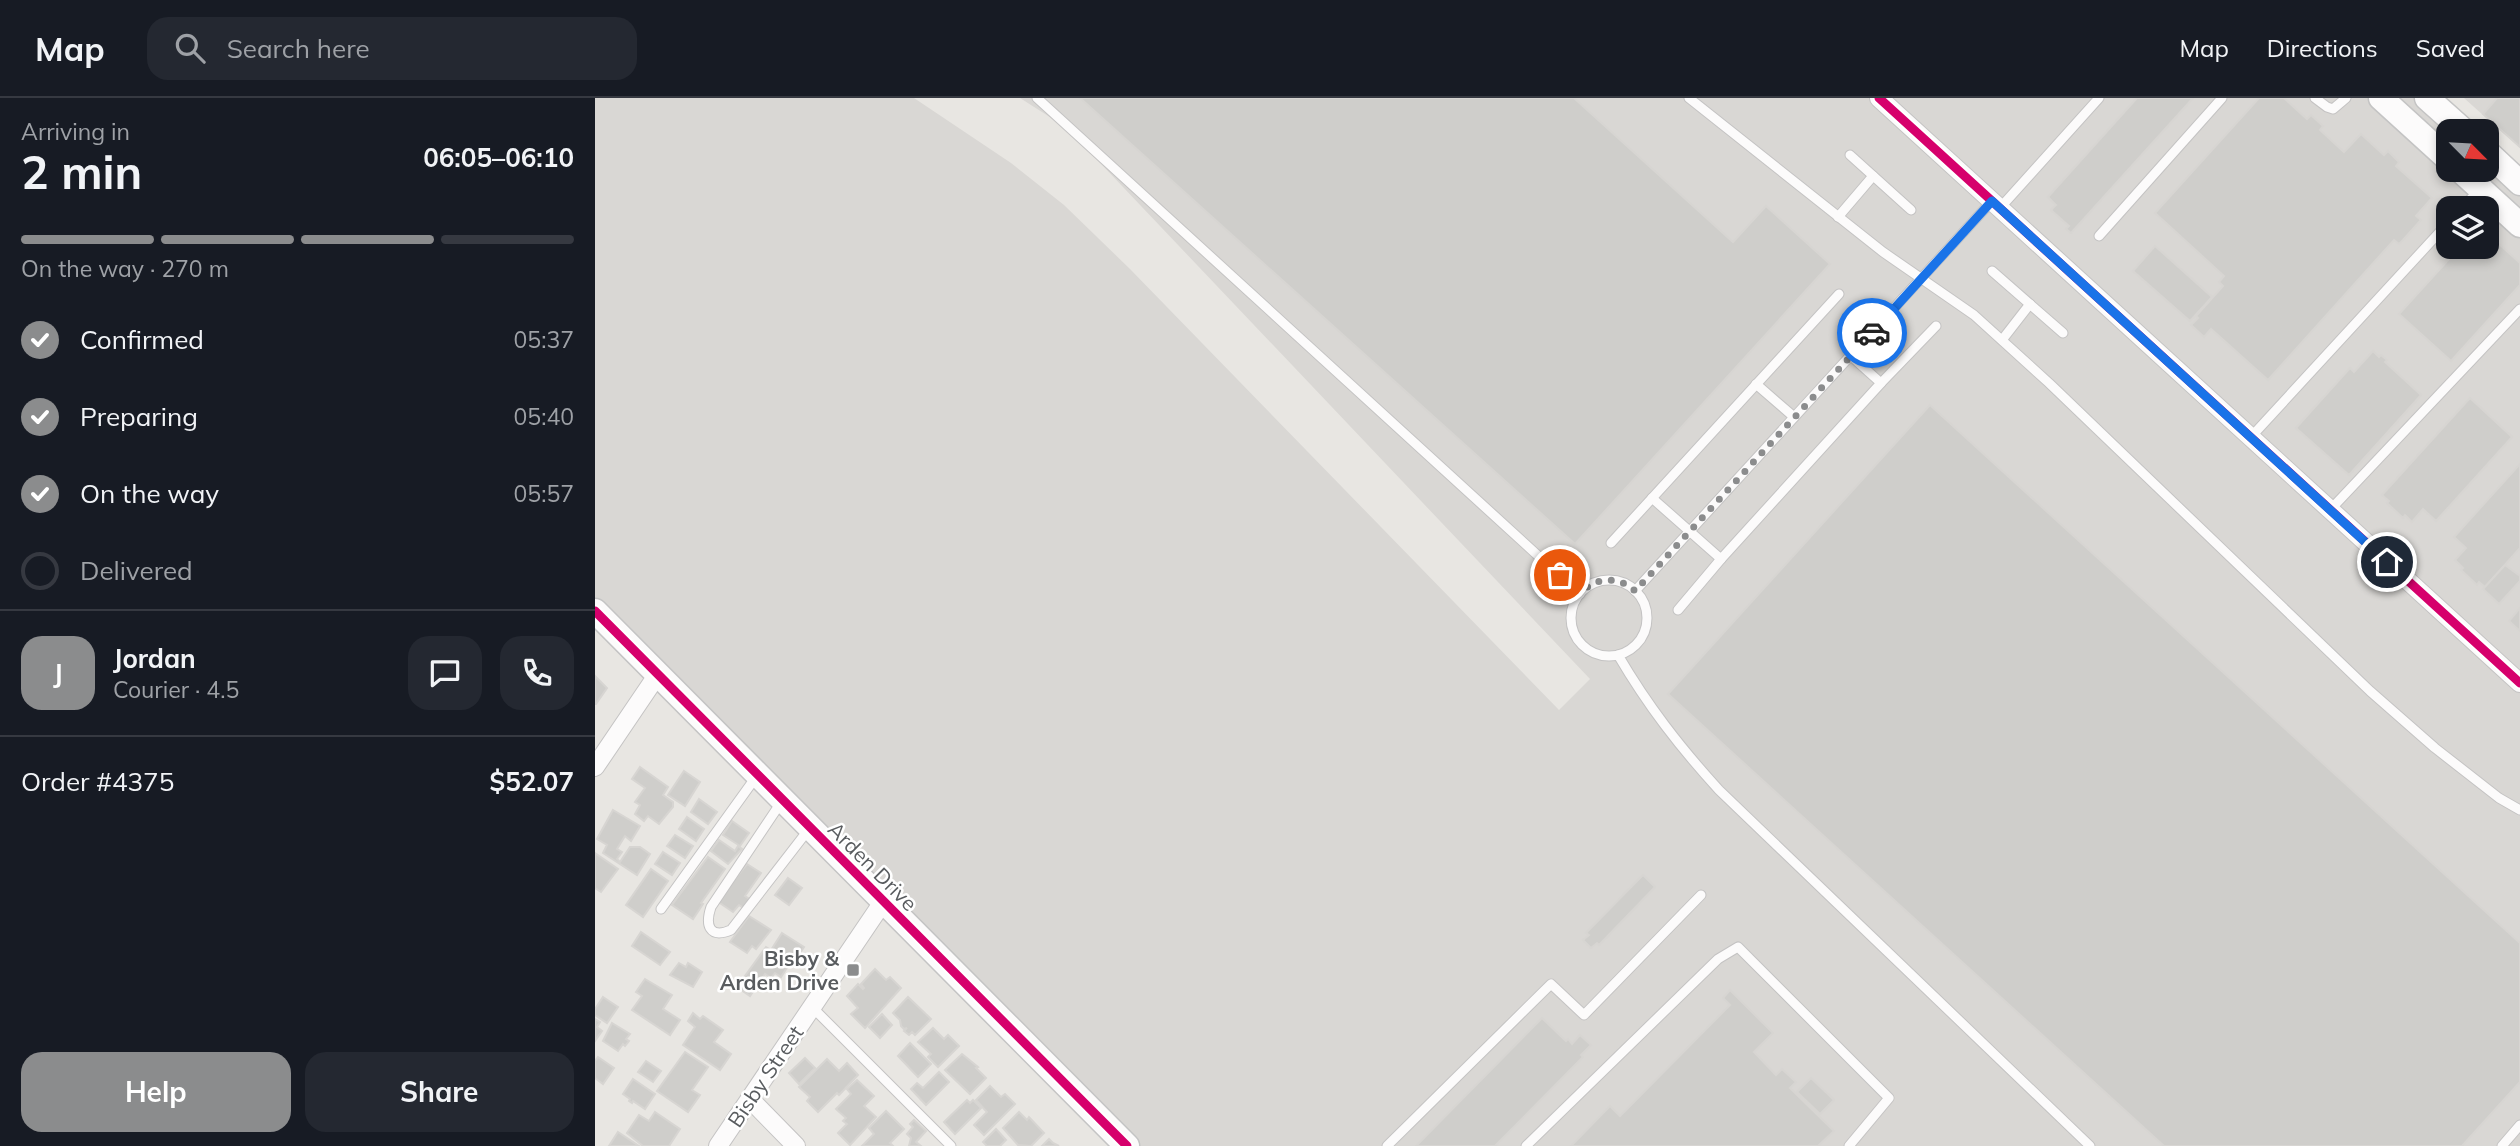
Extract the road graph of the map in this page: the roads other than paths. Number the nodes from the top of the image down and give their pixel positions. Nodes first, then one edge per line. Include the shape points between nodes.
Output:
1 (1037, 98) edge
2 (1689, 98) edge
3 (1879, 98) edge
4 (2099, 98) edge
5 (2222, 98) edge
6 (2315, 98) edge
7 (2346, 98) edge
8 (2381, 98) edge
9 (2427, 98) edge
10 (2451, 119) edge
11 (2436, 148) edge
12 (1850, 155) dead end
13 (2499, 163) edge
14 (1873, 176) junction
15 (2473, 182) edge
16 (2520, 183) edge
17 (2480, 189) junction
18 (2473, 196) edge
19 (1996, 205) junction
20 (1911, 210) dead end
21 (1838, 217) junction
22 (2520, 225) edge
23 (2099, 236) dead end
24 (2436, 236) edge
25 (1993, 271) dead end
26 (1921, 280) junction
27 (1839, 293) dead end
28 (2030, 304) junction
29 (2520, 309) edge
30 (1936, 326) dead end
31 (2063, 333) dead end
32 (2002, 340) junction
33 (1851, 356) junction
34 (1881, 383) junction
35 (1756, 384) junction
36 (1794, 417) junction
37 (2251, 437) junction
38 (1652, 498) junction
39 (2330, 510) junction
40 (1690, 531) junction
41 (1611, 543) dead end
42 (1721, 559) junction
43 (1635, 591) junction
44 (1580, 594) junction
45 (1678, 610) dead end
46 (595, 611) edge
47 (1618, 655) junction
48 (658, 674) junction
49 (2520, 683) edge
50 (595, 767) edge
51 (758, 775) junction
52 (783, 800) junction
53 (2520, 810) edge
54 (810, 827) junction
55 (1701, 895) dead end
56 (883, 902) junction
57 (661, 909) dead end
58 (811, 1006) junction
59 (750, 1099) junction
60 (2520, 1125) edge
61 (718, 1146) edge
62 (796, 1146) edge
63 (951, 1146) edge
64 (1127, 1146) edge
65 (1387, 1146) edge
66 (1526, 1146) edge
67 (1849, 1146) edge
68 (2090, 1146) edge
69 (2502, 1146) edge

1 - 44 lane
2 - 21 lane
3 - 19 street
4 - 19 lane
5 - 23 lane
6 - 7 lane via 2333,109
8 - 11 street
9 - 10 street
12 - 14 lane
13 - 16 street
14 - 20 lane
14 - 21 lane
15 - 17 street
17 - 18 lane
17 - 22 street
19 - 26 lane
19 - 37 street
21 - 26 lane
24 - 37 lane
25 - 28 lane
26 - 32 lane
26 - 33 lane
27 - 35 lane
28 - 31 lane
28 - 32 lane
29 - 39 lane
30 - 34 lane
32 - 53 lane via 2370,691 2434,748
33 - 34 lane
33 - 36 lane
34 - 42 lane
35 - 36 lane
35 - 38 lane
36 - 40 lane
37 - 39 street
38 - 40 lane
38 - 41 lane
39 - 49 street
40 - 42 lane
40 - 43 lane
42 - 45 lane
43 - 44 lane via 1618,580 1606,580
43 - 47 lane via 1645,606 1644,630 1639,641
44 - 47 lane via 1571,611 1575,636 1593,653
46 - 48 street, Arden Drive
47 - 68 lane via 1682,750 1719,790
48 - 50 street
48 - 51 street, Arden Drive
51 - 52 street, Arden Drive
51 - 57 lane
52 - 54 street, Arden Drive
52 - 54 lane via 711,907 708,927 714,932 731,930
54 - 56 street, Arden Drive
55 - 65 lane via 1584,1015 1551,985
56 - 58 street, Bisby Street
56 - 64 street, Arden Drive
58 - 59 street, Bisby Street
58 - 63 lane
59 - 61 street, Bisby Street
59 - 62 street
60 - 69 lane
66 - 67 lane via 1718,959 1738,947 1889,1098

